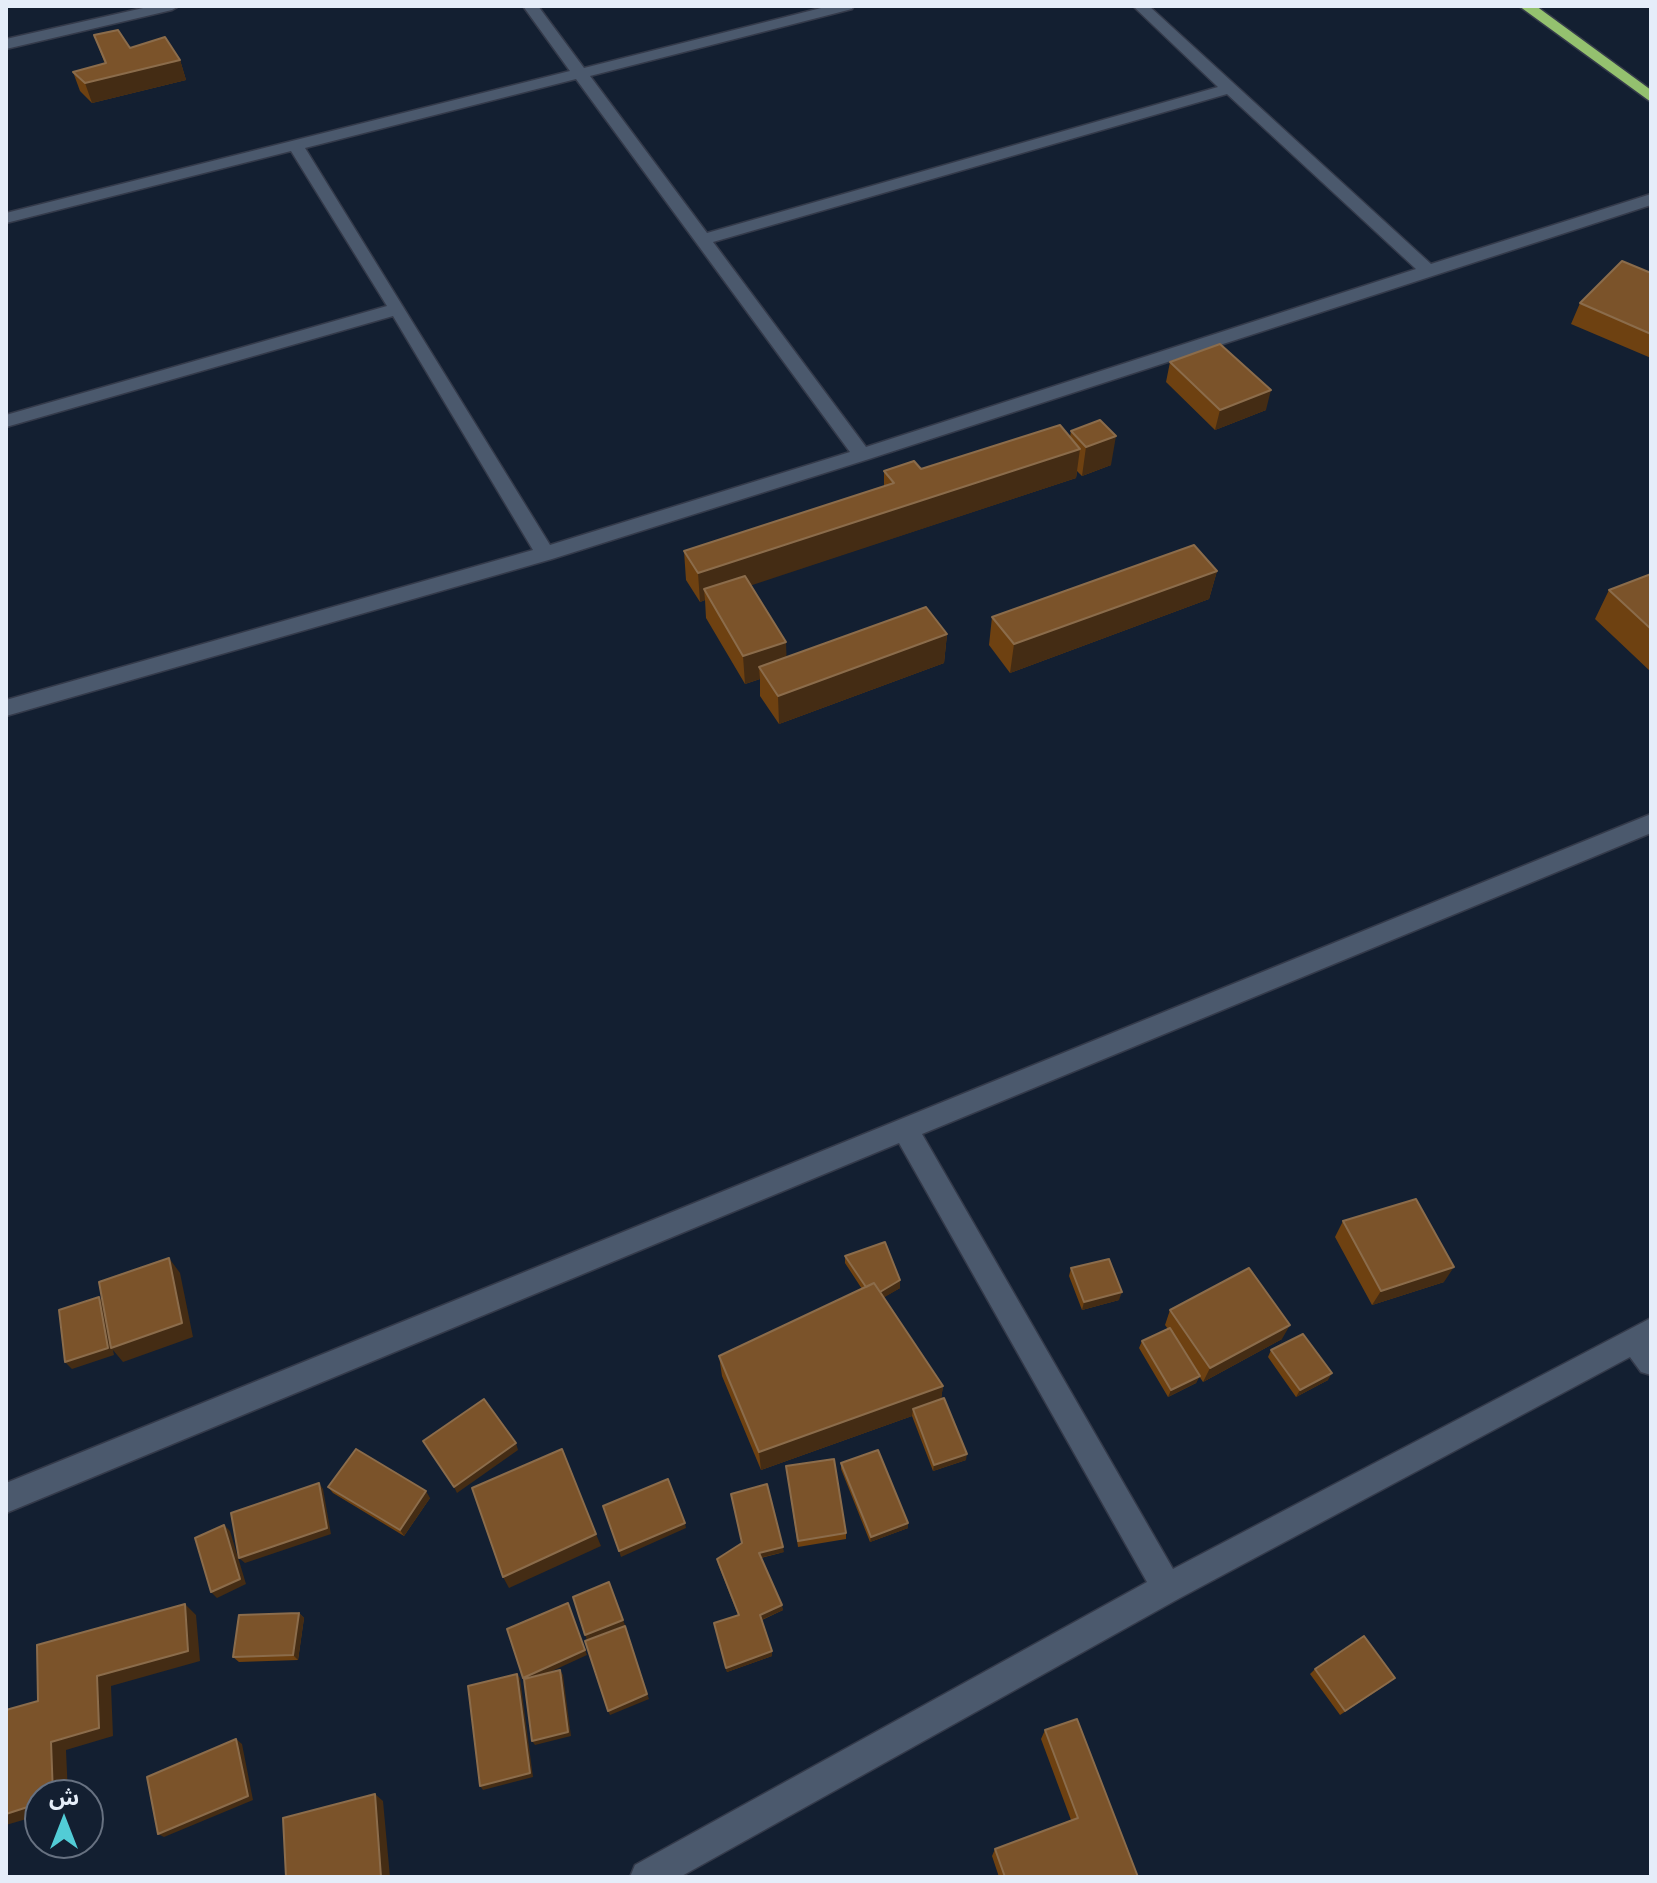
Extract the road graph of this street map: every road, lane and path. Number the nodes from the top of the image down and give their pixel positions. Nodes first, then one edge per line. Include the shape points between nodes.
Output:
1 (172, 6) edge
2 (530, 6) edge
3 (847, 6) edge
4 (1140, 6) edge
5 (1526, 6) edge
6 (6, 44) edge
7 (578, 74) junction
8 (1231, 88) junction
9 (1651, 97) edge
10 (295, 145) junction
11 (1651, 199) edge
12 (6, 218) edge
13 (704, 239) junction
14 (1427, 270) junction
15 (398, 309) junction
16 (6, 421) edge
17 (862, 455) junction
18 (545, 554) junction
19 (6, 708) edge
20 (1651, 823) edge
21 (905, 1129) junction
22 (1646, 1344) edge
23 (6, 1498) edge
24 (1167, 1588) junction
25 (653, 1876) edge

1 - 6 street
2 - 7 street
3 - 7 street
4 - 8 street
5 - 9 highway
7 - 10 street
7 - 13 street
8 - 13 street
8 - 14 street
10 - 12 street
10 - 15 street
11 - 14 street
13 - 17 street
14 - 17 street
15 - 16 street
15 - 18 street
17 - 18 street
18 - 19 street
20 - 21 street
21 - 23 street
21 - 24 street
22 - 24 street
24 - 25 street

